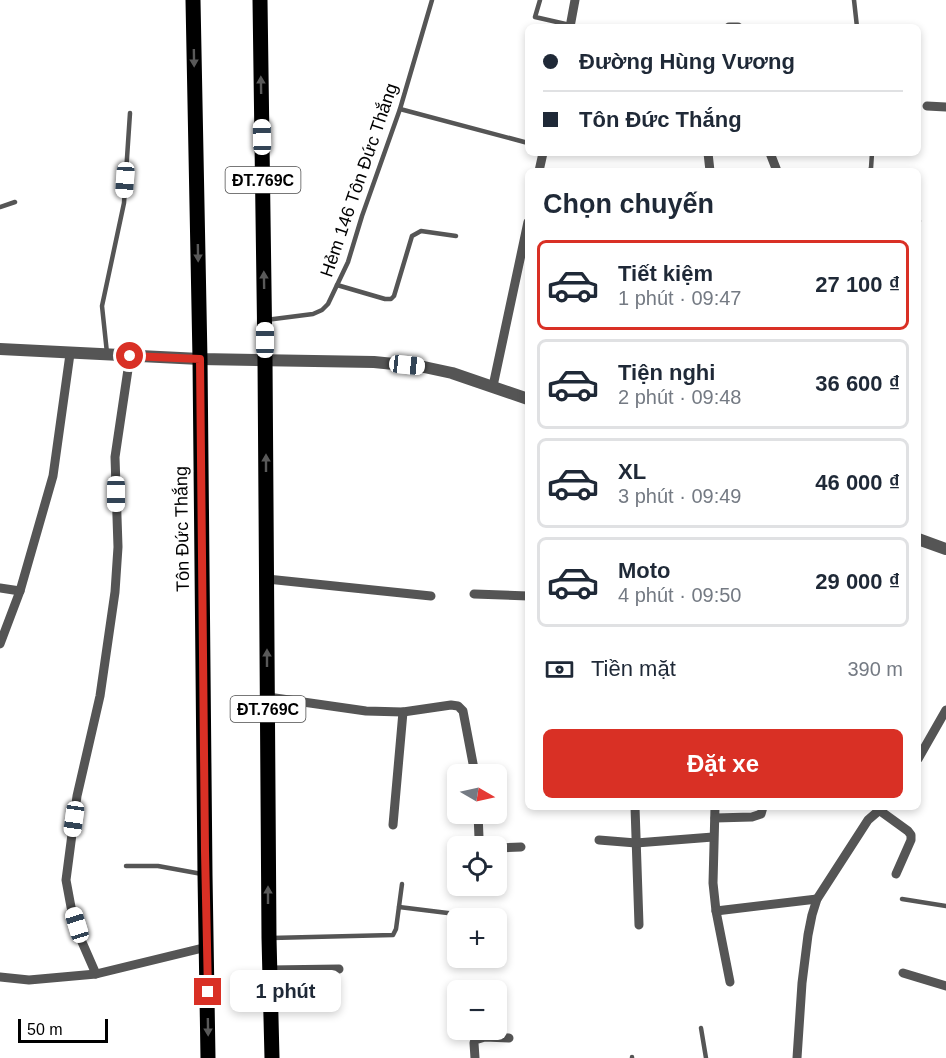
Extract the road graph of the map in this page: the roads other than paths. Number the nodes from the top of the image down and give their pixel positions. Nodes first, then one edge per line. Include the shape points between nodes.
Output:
1 (193, 0) edge
2 (260, 0) edge
3 (432, 0) edge
4 (540, 0) edge
5 (575, 0) edge
6 (854, 0) edge
7 (564, 24) edge
8 (570, 24) edge
9 (856, 24) edge
10 (927, 106) dead end
11 (946, 107) edge
12 (400, 109) junction
13 (130, 113) dead end
14 (525, 142) edge
15 (15, 201) dead end
16 (0, 207) edge
17 (456, 236) dead end
18 (525, 236) edge
19 (337, 285) junction
20 (265, 320) junction
21 (0, 349) edge
22 (70, 354) junction
23 (107, 355) junction
24 (130, 356) junction
25 (200, 359) junction
26 (266, 359) junction
27 (493, 386) junction
28 (525, 398) edge
29 (921, 540) edge
30 (946, 549) edge
31 (267, 579) junction
32 (0, 588) edge
33 (20, 591) junction
34 (474, 594) dead end
35 (431, 596) dead end
36 (525, 596) edge
37 (0, 644) edge
38 (268, 697) junction
39 (946, 710) edge
40 (403, 712) junction
41 (921, 754) edge
42 (473, 764) edge
43 (635, 810) edge
44 (715, 810) edge
45 (762, 810) edge
46 (879, 810) edge
47 (883, 810) edge
48 (715, 818) junction
49 (393, 825) dead end
50 (713, 837) junction
51 (599, 840) dead end
52 (636, 843) junction
53 (507, 848) edge
54 (521, 848) dead end
55 (126, 866) dead end
56 (205, 874) junction
57 (896, 874) dead end
58 (402, 884) dead end
59 (817, 899) junction
60 (902, 899) dead end
61 (946, 906) edge
62 (399, 907) junction
63 (716, 911) junction
64 (447, 913) edge
65 (639, 925) dead end
66 (269, 938) junction
67 (207, 947) junction
68 (339, 969) dead end
69 (270, 970) junction
70 (903, 973) dead end
71 (96, 974) junction
72 (0, 977) edge
73 (730, 982) dead end
74 (946, 986) edge
75 (701, 1028) dead end
76 (509, 1038) dead end
77 (208, 1058) edge
78 (272, 1058) edge
79 (475, 1058) edge
80 (706, 1058) edge
81 (797, 1058) edge

1 -> 25 main road, Tôn Đức Thắng / ĐT.769C
20 -> 2 main road, ĐT.769C
3 - 12 lane, Hẻm 146 Tôn Đức Thắng
4 - 7 lane via 535,17
5 - 8 street
6 - 9 lane
10 - 11 street
12 - 14 lane
12 - 19 lane, Hẻm 146 Tôn Đức Thắng
13 - 23 lane via 124,203 102,306
15 - 16 lane
17 - 19 lane via 421,231 412,236 391,299
18 - 27 street
19 - 20 lane, Hẻm 146 Tôn Đức Thắng via 322,310
20 - 26 main road, ĐT.769C
21 - 22 street
22 - 23 street
22 - 33 street via 53,476
23 - 24 street
24 - 25 street
24 - 71 street via 116,457 115,592 100,696 77,796 66,880 82,942
25 - 26 street
25 - 56 main road, Tôn Đức Thắng / ĐT.769C
26 - 27 street via 423,367
31 -> 26 main road, ĐT.769C
27 - 28 street
29 - 30 street
31 - 35 street
38 -> 31 main road, ĐT.769C
32 - 33 street
33 - 37 street
34 - 36 street
38 - 40 street via 351,710
66 -> 38 main road, ĐT.769C
39 - 41 street
40 - 42 street via 458,706 463,711
40 - 49 street
43 - 52 street
44 - 48 street
45 - 48 street via 752,817
46 - 59 street via 868,820
47 - 57 street via 911,834
48 - 50 street
50 - 52 street
50 - 63 street
51 - 52 street
52 - 65 street
53 - 54 street
55 - 56 lane via 158,866
56 - 67 main road, Tôn Đức Thắng / ĐT.769C
58 - 62 lane
59 - 63 street
59 - 81 street via 808,935
60 - 61 lane
62 - 64 lane
62 - 66 lane via 393,935
63 - 73 street
66 - 69 main road, ĐT.769C
67 - 71 street
67 -> 77 main road, Tôn Đức Thắng / ĐT.769C
68 - 69 street
69 - 78 main road, ĐT.769C
70 - 74 street
71 - 72 street via 38,979
75 - 80 lane
76 - 79 street via 478,1038 474,1043

